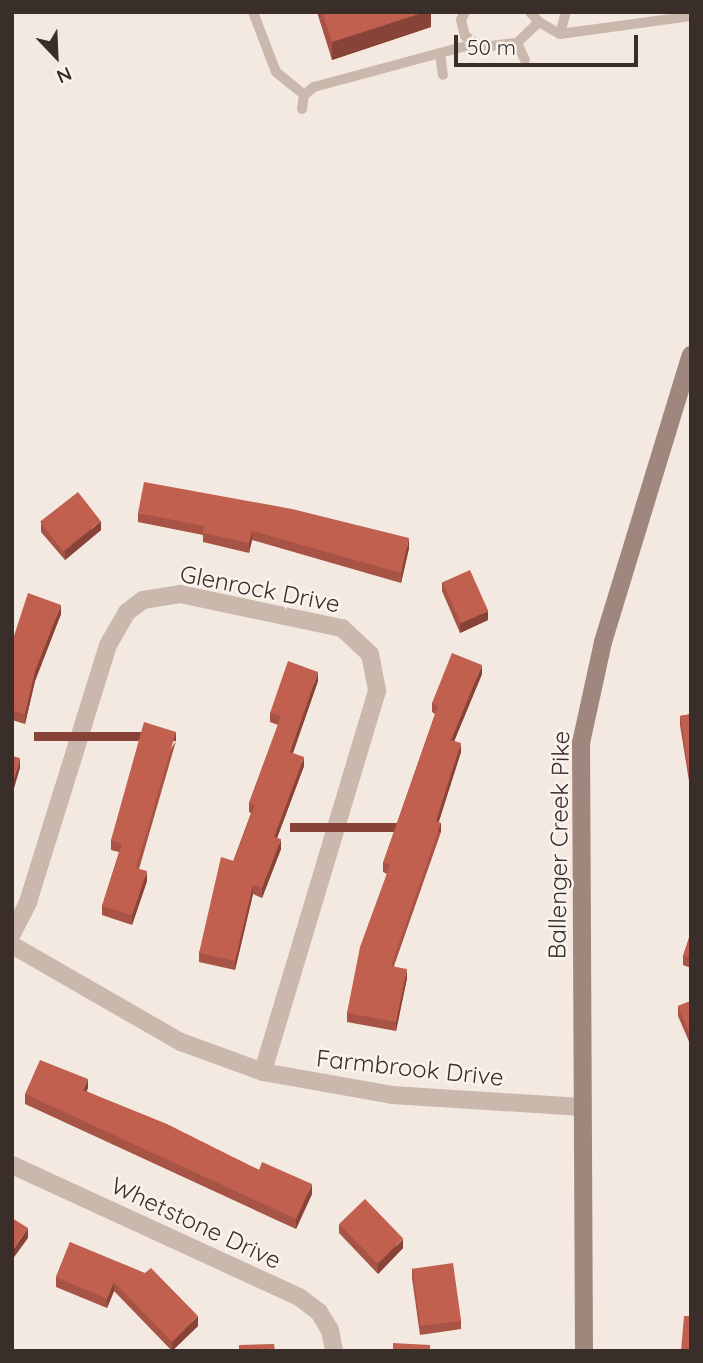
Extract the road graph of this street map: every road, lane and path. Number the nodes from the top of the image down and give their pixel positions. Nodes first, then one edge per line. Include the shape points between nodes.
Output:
1 (253, 12) edge
2 (465, 12) edge
3 (530, 12) edge
4 (566, 12) edge
5 (691, 16) edge
6 (540, 22) junction
7 (560, 34) junction
8 (517, 43) junction
9 (473, 44) junction
10 (440, 54) junction
11 (524, 61) dead end
12 (443, 75) dead end
13 (304, 95) junction
14 (302, 109) dead end
15 (691, 355) edge
16 (12, 934) edge
17 (12, 946) edge
18 (263, 1072) junction
19 (582, 1107) junction
20 (12, 1165) edge
21 (334, 1351) edge
22 (584, 1351) edge

1 - 13 lane via 276,72
2 - 9 lane via 463,27
3 - 6 lane
4 - 7 lane
5 - 7 lane
6 - 7 lane
6 - 8 lane
8 - 9 lane
8 - 11 lane
9 - 10 lane
10 - 12 lane
10 - 13 lane via 314,87
13 - 14 lane
15 - 19 main road, Ballenger Creek Pike via 603,642 581,743
16 - 18 street, Glenrock Drive via 28,902 108,645 127,611 143,600 180,594 342,628 370,654 377,691
17 - 18 street, Farmbrook Drive via 181,1042
18 - 19 street, Farmbrook Drive via 392,1095
19 - 22 main road, Ballenger Creek Pike
20 - 21 street, Whetstone Drive via 299,1297 319,1312 330,1330

